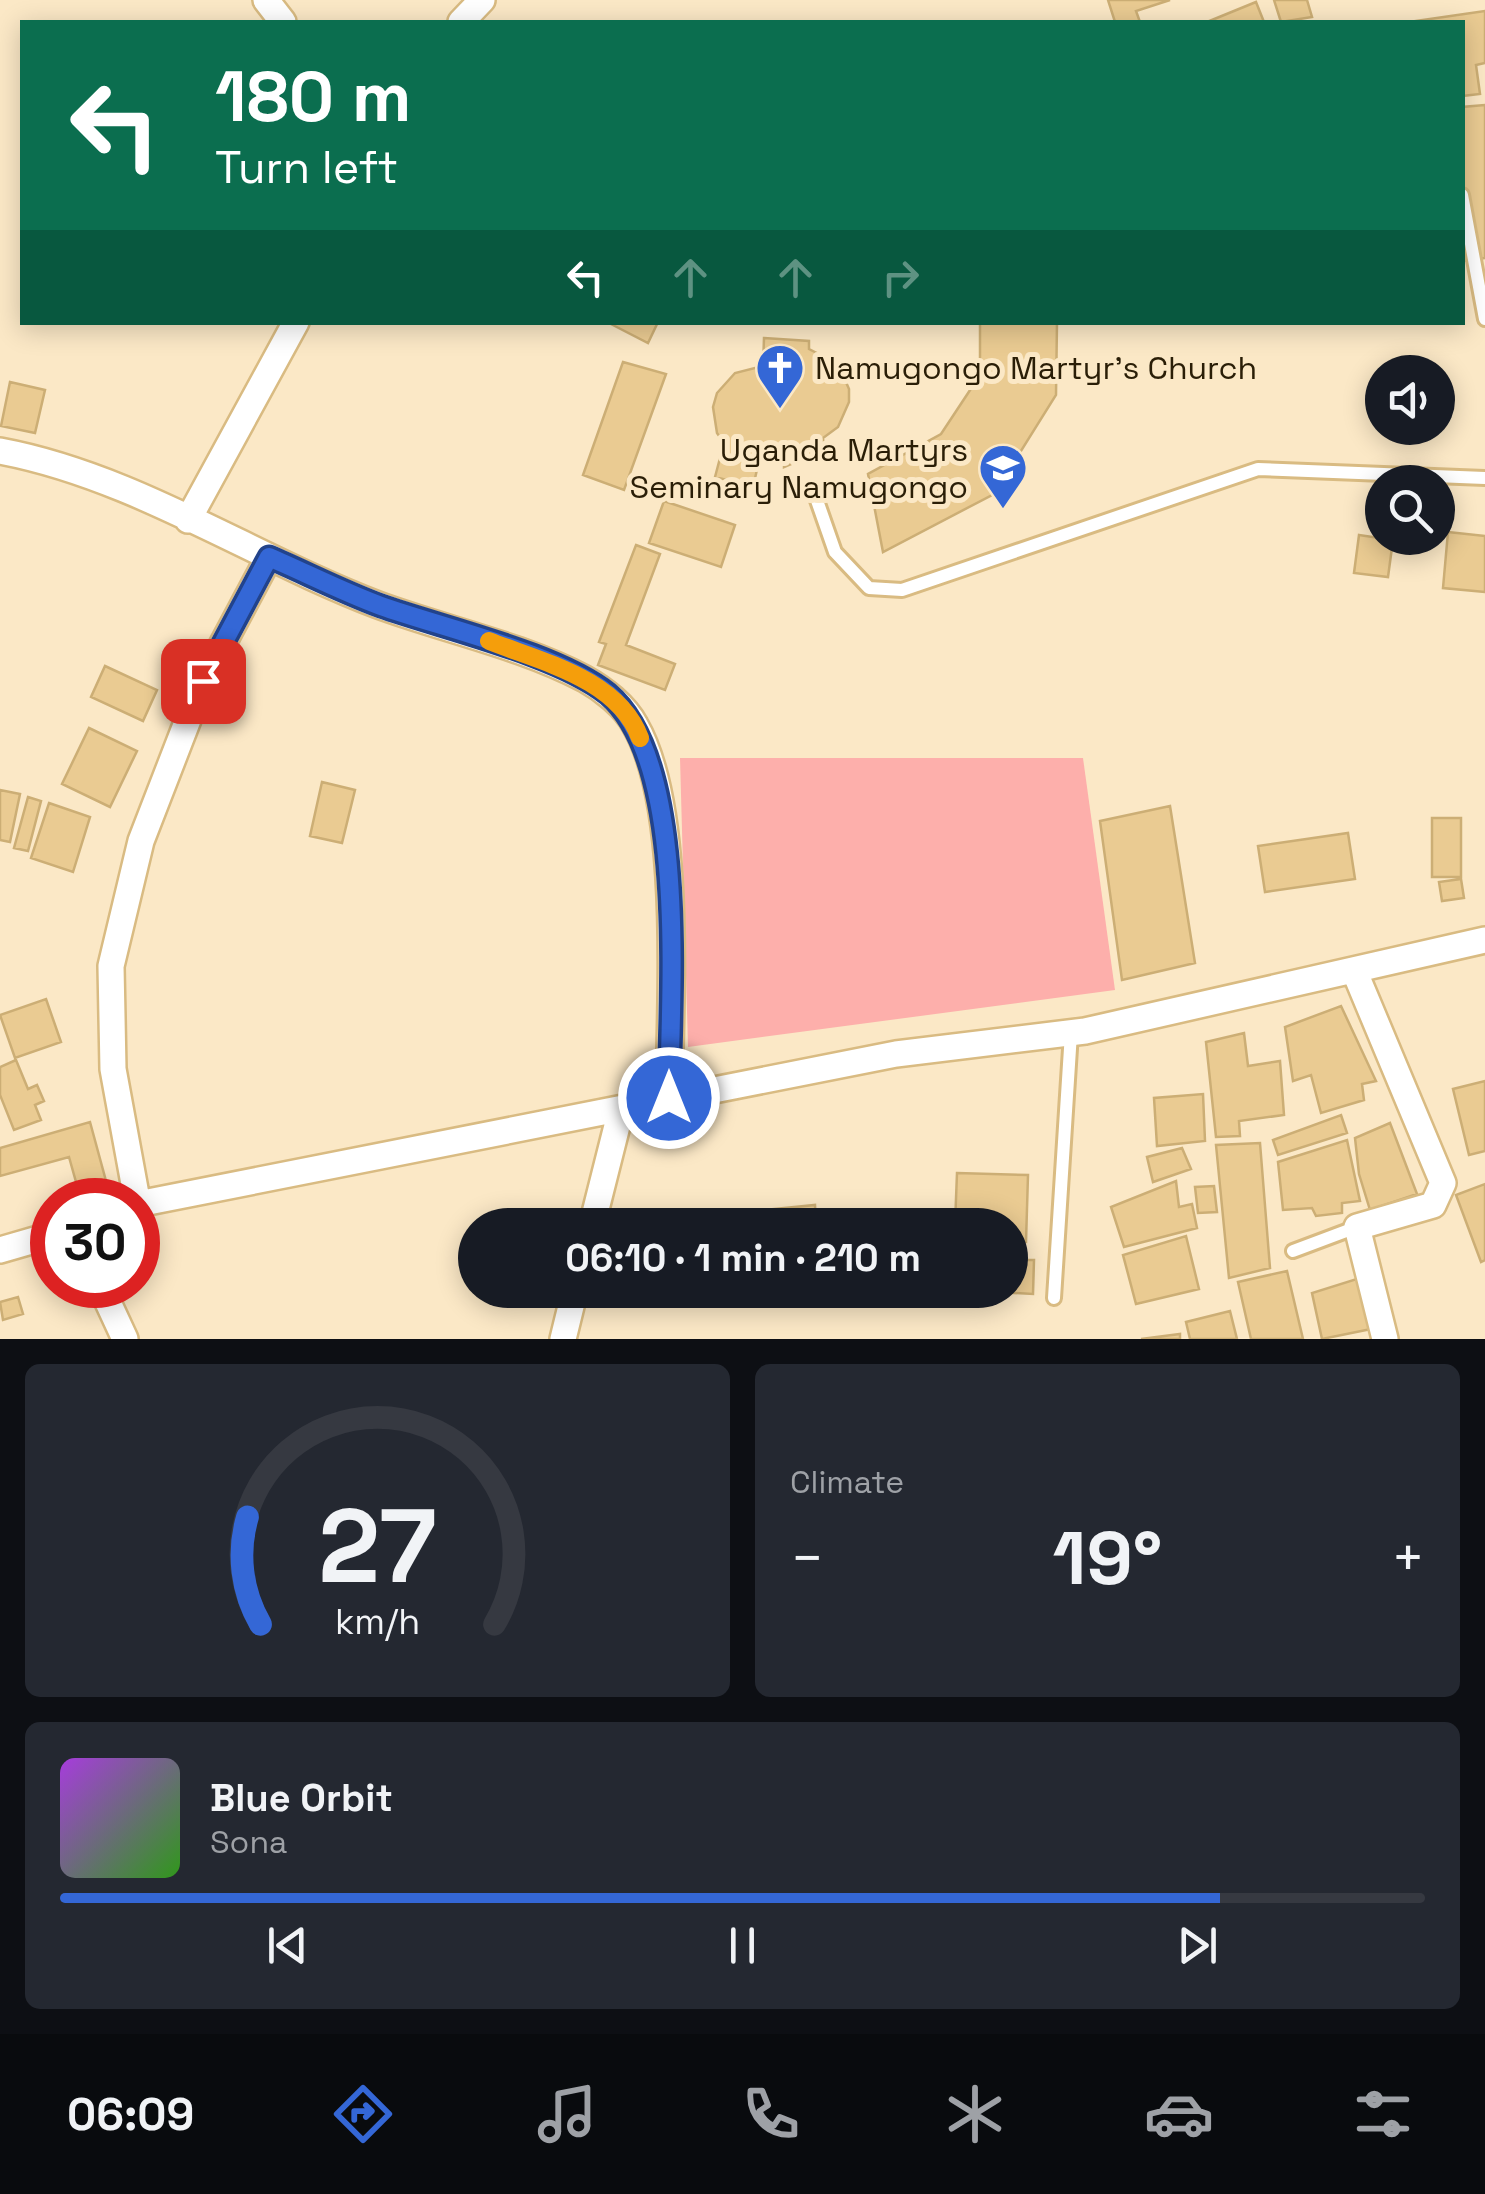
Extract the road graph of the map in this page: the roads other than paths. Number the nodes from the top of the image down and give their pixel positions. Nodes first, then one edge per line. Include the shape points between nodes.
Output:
1 (266, 0) edge
2 (482, 0) edge
3 (281, 20) edge
4 (463, 20) edge
5 (1465, 211) edge
6 (1485, 319) edge
7 (294, 325) edge
8 (0, 452) edge
9 (1485, 478) edge
10 (812, 489) dead end
11 (188, 520) junction
12 (269, 557) junction
13 (1485, 940) edge
14 (1354, 970) junction
15 (1071, 1033) junction
16 (669, 1098) junction
17 (621, 1110) junction
18 (133, 1178) edge
19 (160, 1198) edge
20 (596, 1208) edge
21 (1357, 1227) junction
22 (30, 1241) edge
23 (0, 1250) edge
24 (1293, 1251) dead end
25 (1054, 1298) dead end
26 (111, 1308) edge
27 (571, 1308) edge
28 (125, 1339) edge
29 (563, 1339) edge
30 (1385, 1339) edge

1 - 3 street
2 - 4 street
5 - 6 lane
7 - 11 street
8 - 11 street via 83,472
9 - 10 lane via 1258,469 902,590 868,588 835,552
11 - 12 street
12 - 16 street via 379,605 584,679 635,724 663,803
12 - 18 street via 203,681 148,823 111,966 113,1069
13 - 14 street
14 - 15 street
14 - 21 street via 1443,1182 1432,1205
15 - 16 street via 896,1054
15 - 25 lane
16 - 17 street
17 - 19 street
17 - 20 street
21 - 24 lane
21 - 30 street
22 - 23 street
26 - 28 street
27 - 29 street

